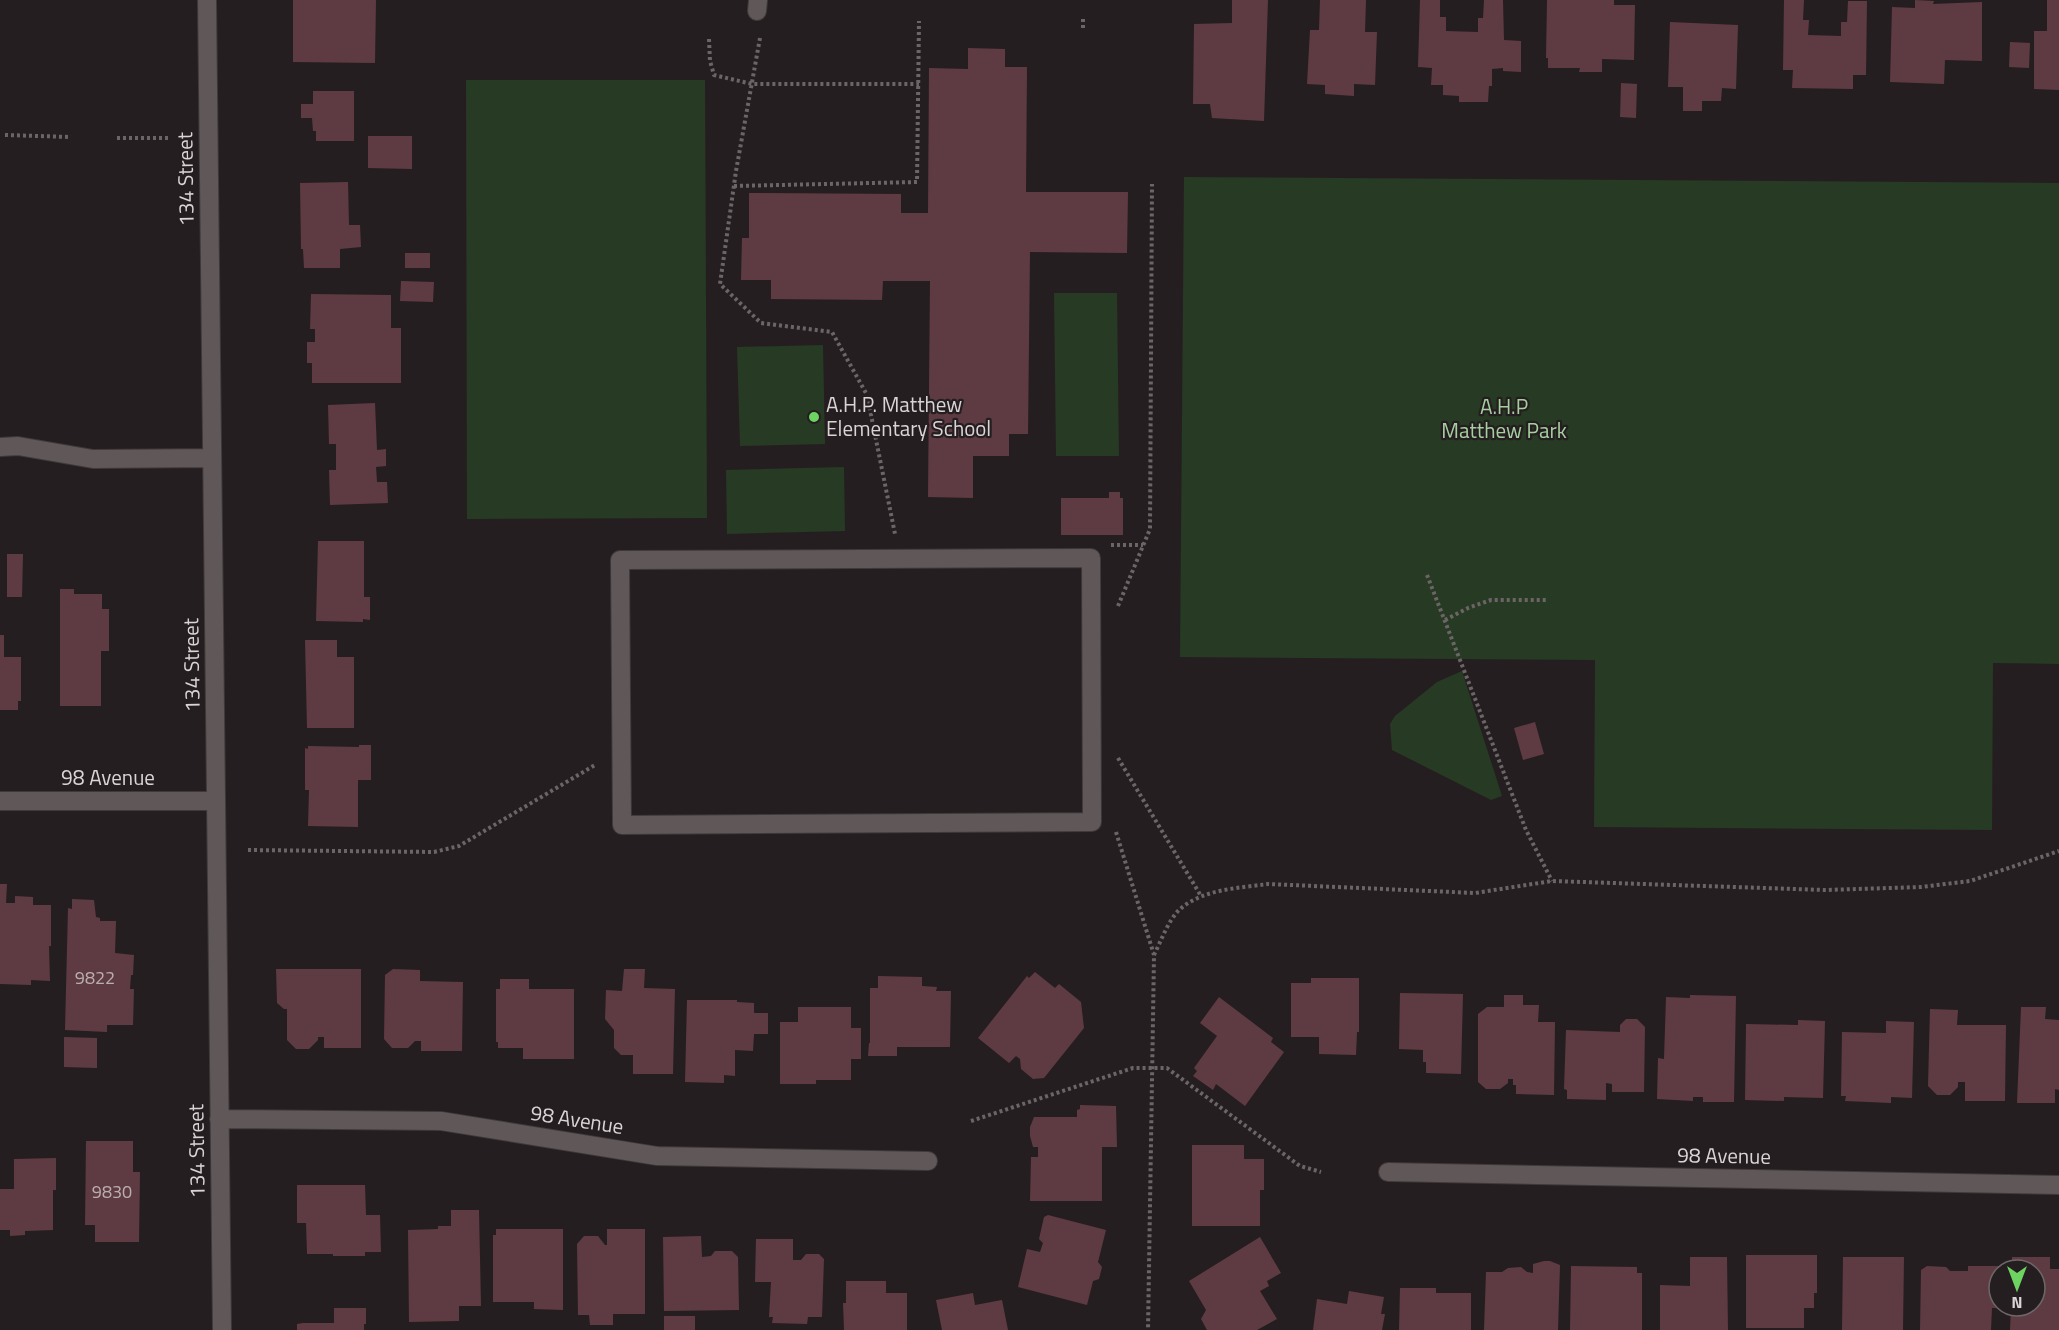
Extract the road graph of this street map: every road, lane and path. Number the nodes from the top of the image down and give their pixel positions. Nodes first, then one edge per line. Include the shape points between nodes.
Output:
1 (207, 0) edge
2 (1083, 18) dead end
3 (919, 21) dead end
4 (1083, 28) dead end
5 (760, 38) dead end
6 (709, 39) dead end
7 (752, 84) junction
8 (919, 84) junction
9 (5, 135) dead end
10 (71, 137) dead end
11 (117, 138) dead end
12 (171, 138) dead end
13 (1152, 184) dead end
14 (734, 186) junction
15 (0, 447) edge
16 (211, 458) junction
17 (896, 539) dead end
18 (1108, 544) dead end
19 (1143, 545) junction
20 (1427, 575) dead end
21 (1547, 600) dead end
22 (1114, 616) dead end
23 (1445, 620) junction
24 (621, 749) junction
25 (1116, 755) dead end
26 (0, 801) edge
27 (216, 801) junction
28 (1115, 823) dead end
29 (248, 850) dead end
30 (2059, 851) edge
31 (1552, 881) junction
32 (1201, 896) junction
33 (1154, 955) junction
34 (1152, 1067) junction
35 (219, 1119) junction
36 (971, 1121) dead end
37 (928, 1161) dead end
38 (1321, 1172) dead end
39 (1388, 1172) dead end
40 (2059, 1185) edge
41 (222, 1330) edge
42 (1148, 1330) edge

1 - 16 street, 134 Street
2 - 4 path
3 - 8 path
5 - 7 path
6 - 7 path via 714,75
7 - 8 path
7 - 14 path
8 - 14 path via 918,182
9 - 10 path
11 - 12 path
13 - 19 path via 1150,529
14 - 17 path via 720,284 761,323 832,332 867,395
15 - 16 street via 18,446 93,459
16 - 27 street, 134 Street
18 - 19 path
19 - 22 path
20 - 23 path
21 - 23 path via 1491,600
23 - 31 path via 1526,830
24 - 24 street via 622,825 1092,822 1091,558 620,560
24 - 29 path via 459,846 434,852
25 - 32 path
26 - 27 street, 98 Avenue
27 - 35 street, 134 Street
28 - 33 path
30 - 31 path via 1970,881 1921,887 1825,890
31 - 32 path via 1475,893 1268,884
32 - 33 path via 1179,910
33 - 34 path
34 - 36 path via 1133,1068
34 - 38 path via 1167,1068 1300,1166
34 - 42 path
35 - 37 street, 98 Avenue via 441,1121 657,1156
35 - 41 street, 134 Street
39 - 40 street, 98 Avenue

